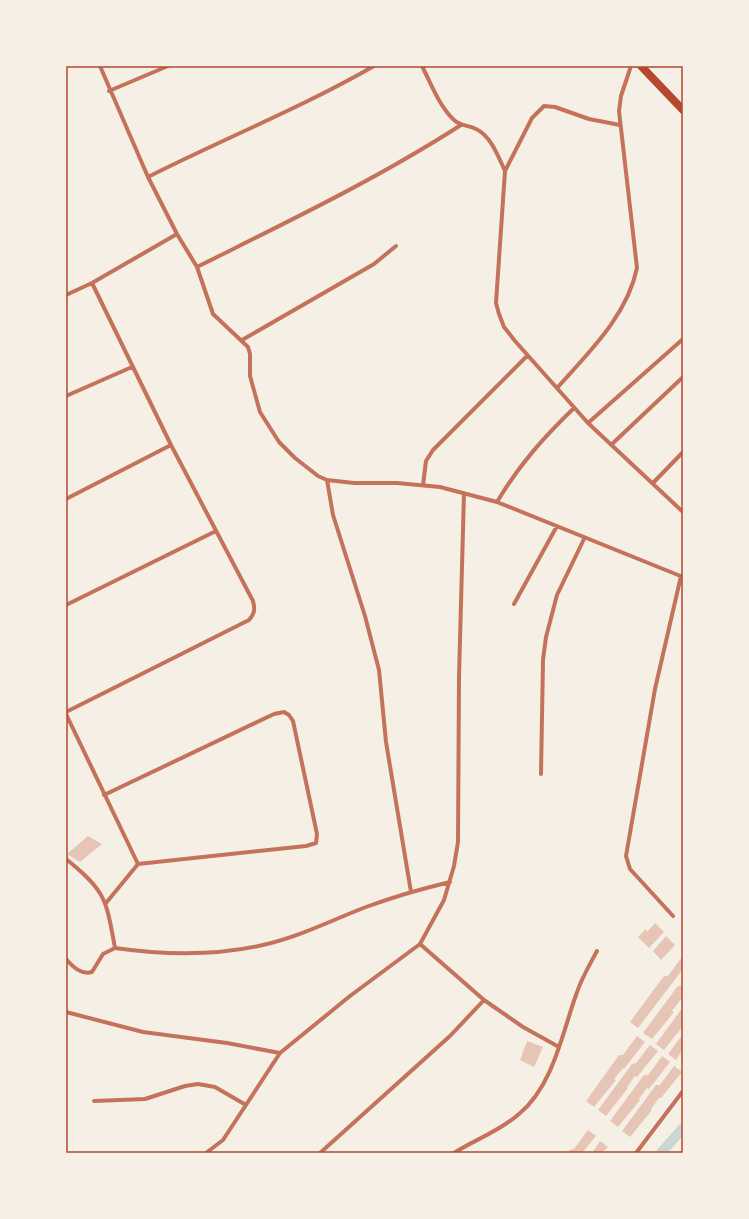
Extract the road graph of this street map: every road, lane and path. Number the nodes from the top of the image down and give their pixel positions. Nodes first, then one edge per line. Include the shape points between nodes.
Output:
1 (100, 66) edge
2 (168, 66) edge
3 (374, 66) edge
4 (422, 66) edge
5 (631, 66) edge
6 (641, 66) edge
7 (109, 91) junction
8 (683, 110) edge
9 (461, 124) junction
10 (620, 125) junction
11 (505, 171) junction
12 (148, 177) junction
13 (177, 234) junction
14 (396, 246) dead end
15 (197, 266) junction
16 (92, 283) junction
17 (66, 295) edge
18 (683, 339) edge
19 (242, 340) junction
20 (527, 356) junction
21 (132, 367) junction
22 (683, 377) edge
23 (557, 388) junction
24 (66, 396) edge
25 (574, 408) junction
26 (588, 423) junction
27 (171, 445) junction
28 (611, 445) junction
29 (683, 452) edge
30 (327, 480) junction
31 (653, 483) junction
32 (422, 485) junction
33 (464, 494) junction
34 (66, 499) edge
35 (497, 502) junction
36 (682, 510) edge
37 (557, 526) junction
38 (216, 531) junction
39 (584, 539) junction
40 (682, 577) edge
41 (514, 604) dead end
42 (66, 605) edge
43 (66, 713) edge
44 (541, 774) dead end
45 (104, 795) junction
46 (66, 859) edge
47 (138, 864) junction
48 (450, 882) junction
49 (411, 892) junction
50 (106, 903) junction
51 (672, 916) dead end
52 (420, 944) junction
53 (115, 948) junction
54 (597, 951) dead end
55 (66, 959) edge
56 (66, 967) edge
57 (74, 969) junction
58 (484, 1000) junction
59 (66, 1012) edge
60 (559, 1047) junction
61 (280, 1053) junction
62 (683, 1091) edge
63 (94, 1101) dead end
64 (246, 1105) junction
65 (206, 1153) edge
66 (320, 1153) edge
67 (454, 1153) edge
68 (636, 1153) edge

1 - 7 street
2 - 7 street
3 - 12 street via 294,109
4 - 9 street via 446,111 454,121
5 - 10 street via 619,111
6 - 8 main road
7 - 12 street
9 - 11 street via 477,129 486,137
9 - 15 street via 380,174
10 - 11 street via 544,106 532,118
10 - 23 street via 637,268 633,286 616,319
11 - 20 street via 496,303 504,327
12 - 13 street
13 - 15 street
13 - 16 street
14 - 19 street via 374,264
15 - 19 street via 214,314
16 - 17 street
16 - 21 street
18 - 26 street
19 - 30 street via 250,354 250,376 260,412 279,442 295,458
20 - 23 street
20 - 32 street via 433,450 426,461
21 - 24 street
21 - 27 street
22 - 28 street
23 - 25 street
25 - 26 street
25 - 35 street via 524,460
26 - 28 street
27 - 34 street
27 - 38 street
28 - 31 street
29 - 31 street
30 - 32 street
30 - 49 street via 333,514 379,670 386,742
31 - 36 street
32 - 33 street
33 - 35 street
33 - 48 street via 458,842
35 - 37 street
37 - 39 street
37 - 41 street
38 - 42 street
38 - 43 street via 253,601 254,615 249,620
39 - 40 street
39 - 44 street via 557,595 546,637 543,660
40 - 51 street via 655,689 626,856 630,869
43 - 45 street
45 - 47 street
45 - 47 street via 252,723 284,712 293,721 317,834 316,843
46 - 50 street via 91,880
47 - 50 street
48 - 49 street
48 - 52 street via 439,912
49 - 53 street via 298,935 264,945 208,952 166,953
50 - 53 street
52 - 58 street
52 - 61 street
53 - 57 street via 103,954 92,972 87,974
54 - 60 street via 583,976
55 - 57 street
56 - 57 street
58 - 60 street via 523,1027
58 - 66 street via 450,1036
59 - 61 street via 144,1032
60 - 67 street via 545,1081 520,1114
61 - 64 street
62 - 68 street
63 - 64 street via 146,1099 198,1084 216,1087
64 - 65 street via 223,1140

